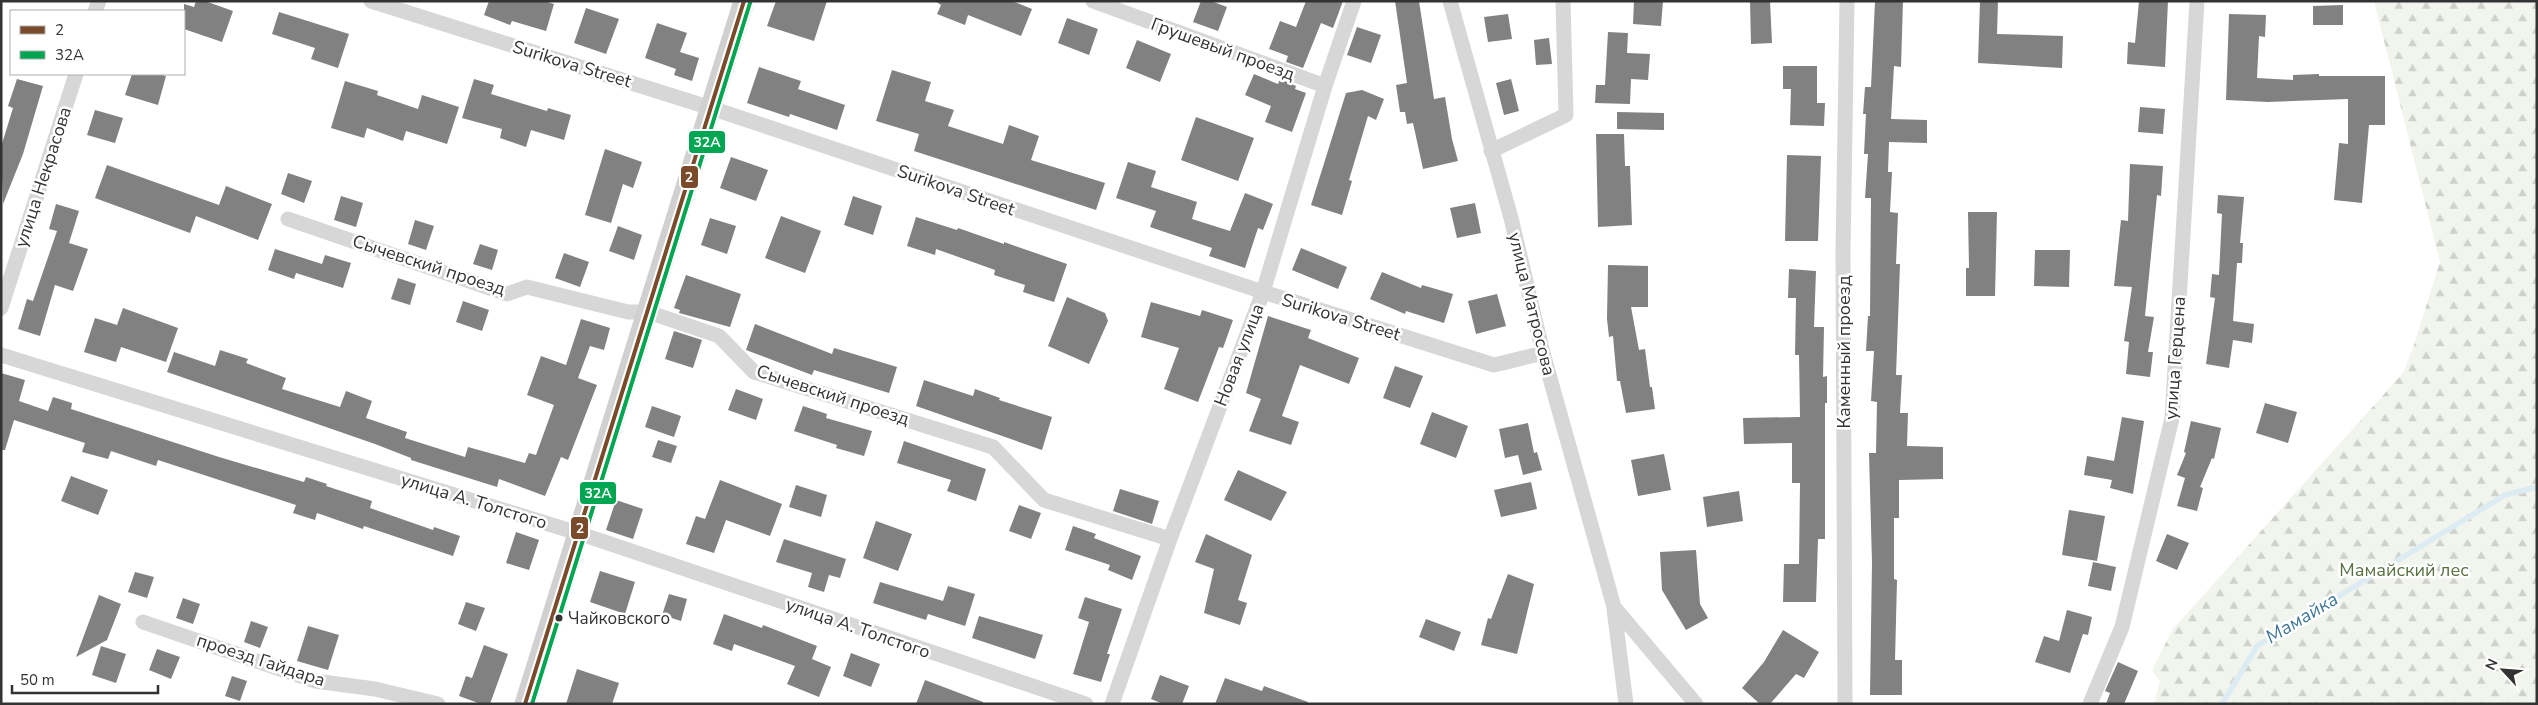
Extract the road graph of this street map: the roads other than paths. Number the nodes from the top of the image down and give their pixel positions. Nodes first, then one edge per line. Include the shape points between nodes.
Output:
1 (371, 1) edge
2 (744, 1) edge
3 (1094, 1) edge
4 (1354, 1) edge
5 (1450, 1) edge
6 (1563, 1) edge
7 (1847, 1) edge
8 (2198, 1) edge
9 (76, 75) edge
10 (1325, 86) junction
11 (711, 108) junction
12 (1491, 150) junction
13 (288, 219) dead end
14 (1263, 292) junction
15 (1, 308) edge
16 (648, 312) junction
17 (1543, 353) junction
18 (1, 355) edge
19 (578, 533) junction
20 (1170, 539) junction
21 (1614, 607) junction
22 (143, 622) dead end
23 (438, 704) edge
24 (525, 704) edge
25 (1086, 704) edge
26 (1112, 704) edge
27 (1626, 704) edge
28 (1696, 704) edge
29 (1845, 704) edge
30 (2090, 704) edge

1 - 11 street, Surikova Street
2 - 11 main road
3 - 10 street, Грушевый проезд
4 - 10 street, Новая улица
5 - 12 street, улица Матросова
6 - 12 street via 1566,115
7 - 29 street, Каменный проезд via 1843,253
8 - 30 street, улица Герцена via 2172,418 2122,627
9 - 15 street, улица Некрасова
10 - 14 street, Новая улица
11 - 14 street, Surikova Street
11 - 16 main road
12 - 17 street, улица Матросова via 1511,218
13 - 16 street, Сычевский проезд via 508,294 527,286 628,312
14 - 17 street, Surikova Street via 1494,365
14 - 20 street, Новая улица
16 - 19 main road
16 - 20 street, Сычевский проезд via 719,336 754,372 993,447 1044,500
17 - 21 street, улица Матросова
18 - 19 street, улица А. Толстого
19 - 24 main road
19 - 25 street, улица А. Толстого
20 - 26 street, Новая улица
21 - 27 street, улица Матросова
21 - 28 street, улица Матросова
22 - 23 street, проезд Гайдара via 315,681 375,689

